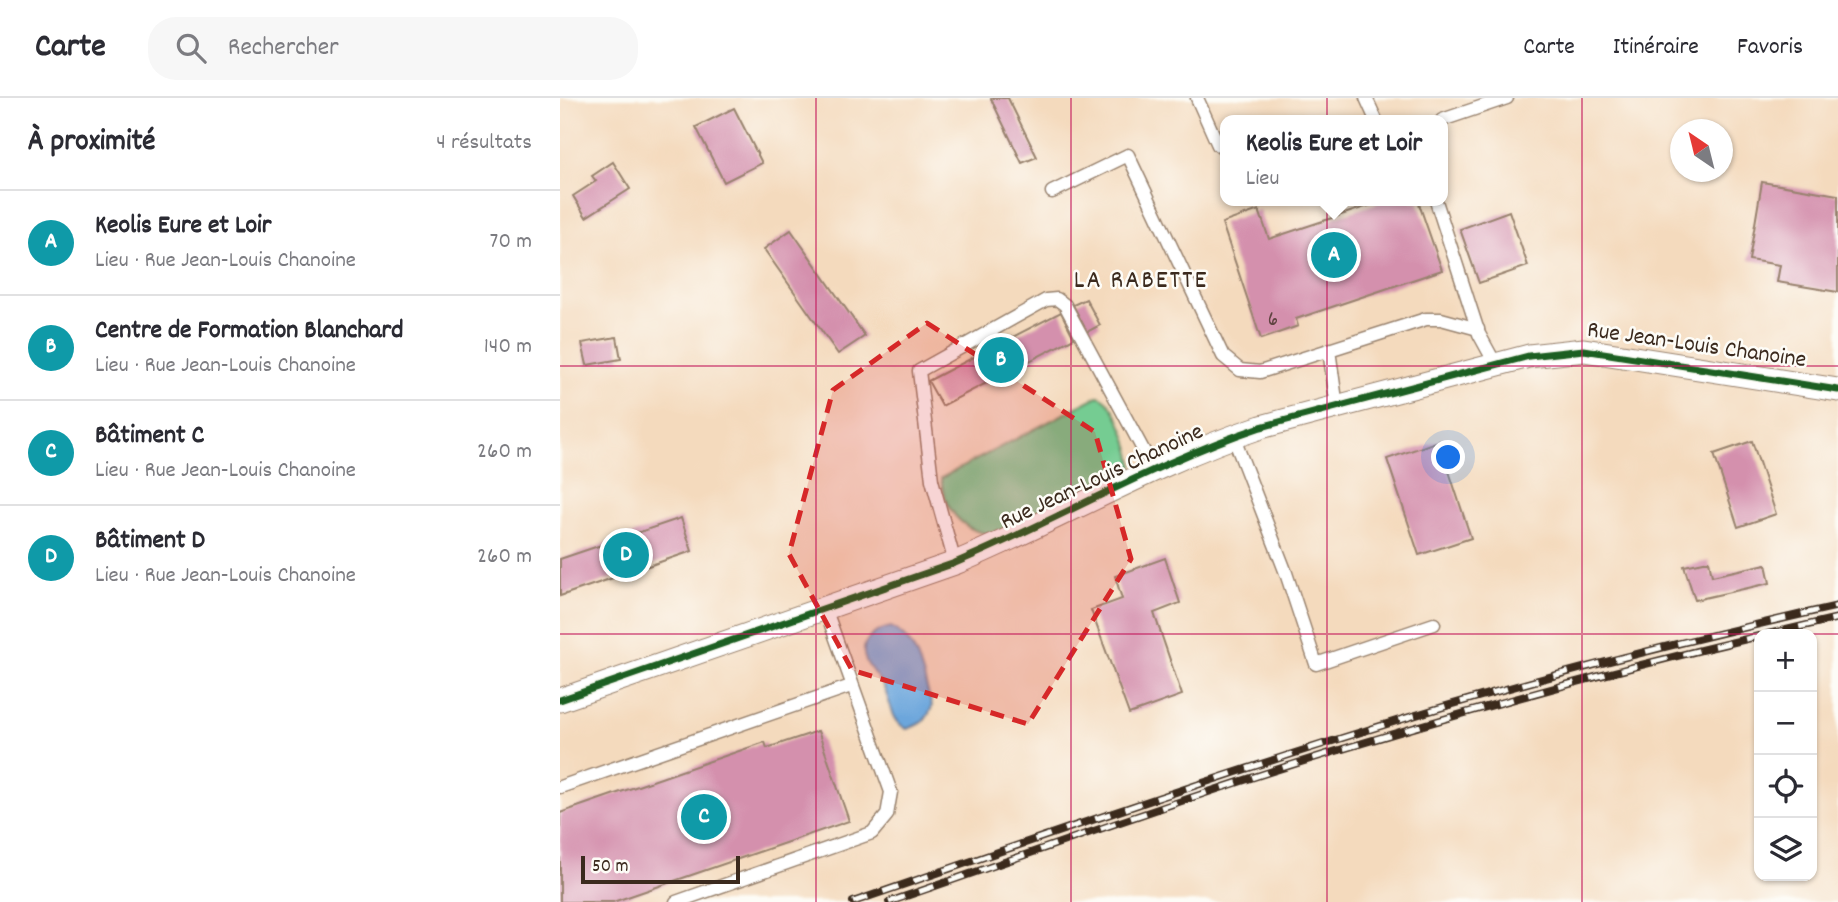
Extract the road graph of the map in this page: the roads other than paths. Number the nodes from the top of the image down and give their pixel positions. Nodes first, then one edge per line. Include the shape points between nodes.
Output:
1 (1197, 98) edge
2 (1367, 98) edge
3 (1507, 98) edge
4 (1374, 115) edge
5 (1448, 118) edge
6 (1220, 146) edge
7 (1052, 192) dead end
8 (1438, 206) edge
9 (1478, 329) junction
10 (1329, 350) junction
11 (1496, 365) junction
12 (1838, 390) edge
13 (1337, 407) junction
14 (1233, 436) junction
15 (1154, 470) junction
16 (955, 563) junction
17 (825, 608) junction
18 (1434, 624) dead end
19 (851, 686) junction
20 (560, 700) edge
21 (560, 787) edge
22 (676, 902) edge

1 - 6 lane
2 - 4 lane
3 - 5 lane
7 - 10 lane via 1128,155 1231,365 1260,372
8 - 9 lane
9 - 10 lane via 1426,318
9 - 11 lane
10 - 13 lane
11 - 12 street, Rue Jean-Louis Chanoine via 1584,350
11 - 13 street, Rue Jean-Louis Chanoine
13 - 14 street, Rue Jean-Louis Chanoine
14 - 15 street, Rue Jean-Louis Chanoine
14 - 18 lane via 1316,664
15 - 16 street, Rue Jean-Louis Chanoine
15 - 16 lane via 1065,305 1057,299 1046,300 919,371 932,480
16 - 17 street, Rue Jean-Louis Chanoine
17 - 19 lane
17 - 20 street, Rue Jean-Louis Chanoine
19 - 21 lane
19 - 22 lane via 891,792 887,815 872,833

